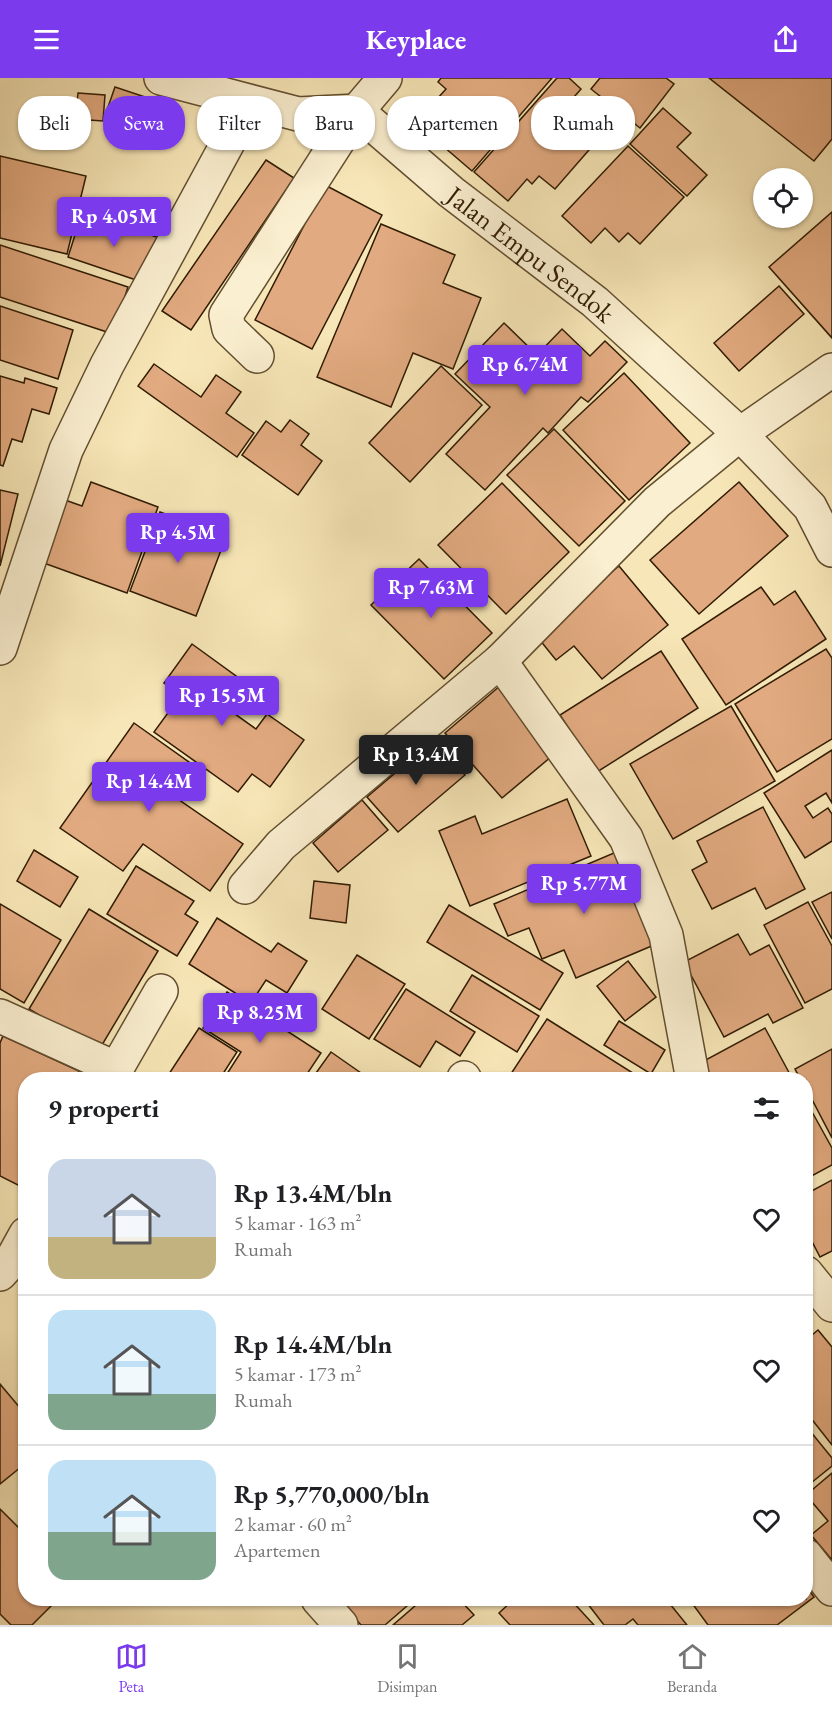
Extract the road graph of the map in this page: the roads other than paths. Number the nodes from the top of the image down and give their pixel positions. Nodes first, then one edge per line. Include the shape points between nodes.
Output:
1 (161, 78) edge
2 (385, 78) edge
3 (228, 96) edge
4 (370, 96) edge
5 (375, 127) edge
6 (224, 150) edge
7 (332, 150) edge
8 (257, 356) dead end
9 (832, 370) edge
10 (740, 434) junction
11 (832, 550) edge
12 (0, 648) edge
13 (500, 661) junction
14 (245, 887) dead end
15 (161, 991) dead end
16 (0, 1016) edge
17 (110, 1072) edge
18 (115, 1072) edge
19 (692, 1072) edge
20 (18, 1248) edge
21 (0, 1274) edge
22 (813, 1282) edge
23 (832, 1305) edge
24 (813, 1565) edge
25 (832, 1589) edge
26 (324, 1606) edge
27 (341, 1625) edge

1 - 3 street
2 - 4 street
5 - 10 street, Jalan Empu Sendok via 451,192 595,302
6 - 12 street via 107,365 66,450
7 - 8 street via 226,315 229,329
9 - 10 street
10 - 11 street, Jalan Empu Sendok via 810,507
10 - 13 street via 657,502
13 - 14 street via 281,845
13 - 19 street via 626,838 666,935
15 - 18 street
16 - 17 street
20 - 21 street
22 - 23 street
24 - 25 street
26 - 27 street

